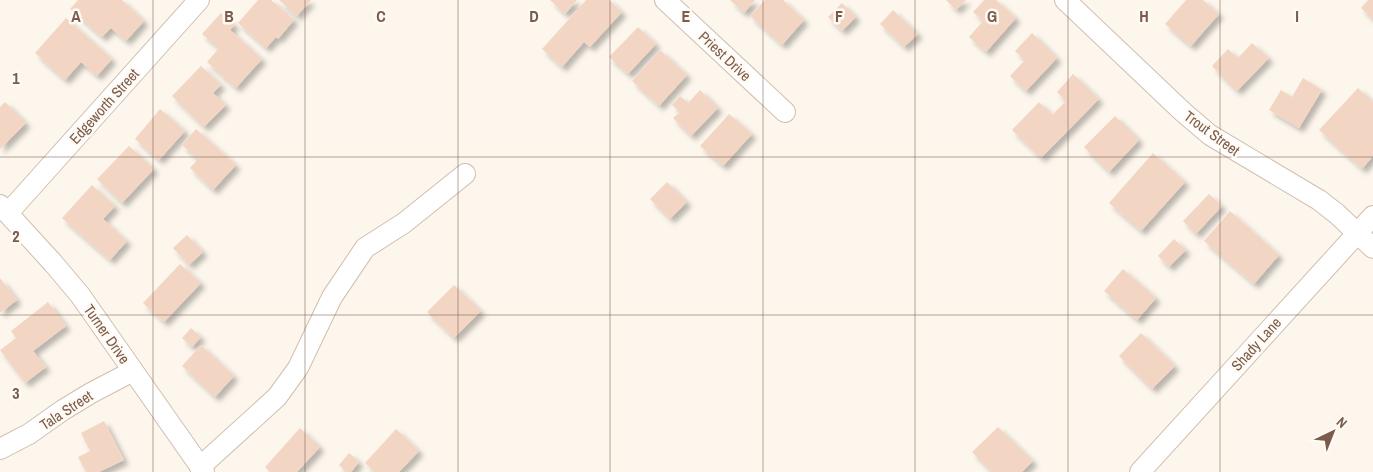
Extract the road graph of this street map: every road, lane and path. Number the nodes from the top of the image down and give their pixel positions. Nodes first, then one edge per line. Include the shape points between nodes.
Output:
1 (199, 0) edge
2 (665, 0) edge
3 (1065, 0) edge
4 (785, 112) dead end
5 (465, 174) dead end
6 (4, 209) edge
7 (1373, 216) edge
8 (1358, 234) junction
9 (1373, 248) edge
10 (133, 371) junction
11 (0, 449) edge
12 (202, 470) edge
13 (1140, 472) edge

1 - 6 street, Edgeworth Street
2 - 4 street, Priest Drive
3 - 8 street, Trout Street via 1210,135 1319,200
5 - 12 street via 404,223 365,248 332,297 298,368 277,397
6 - 10 street, Turner Drive via 80,296
7 - 8 street, Shady Lane
8 - 9 street, Trout Street
8 - 13 street, Shady Lane
10 - 11 street, Tala Street
10 - 12 street, Turner Drive

